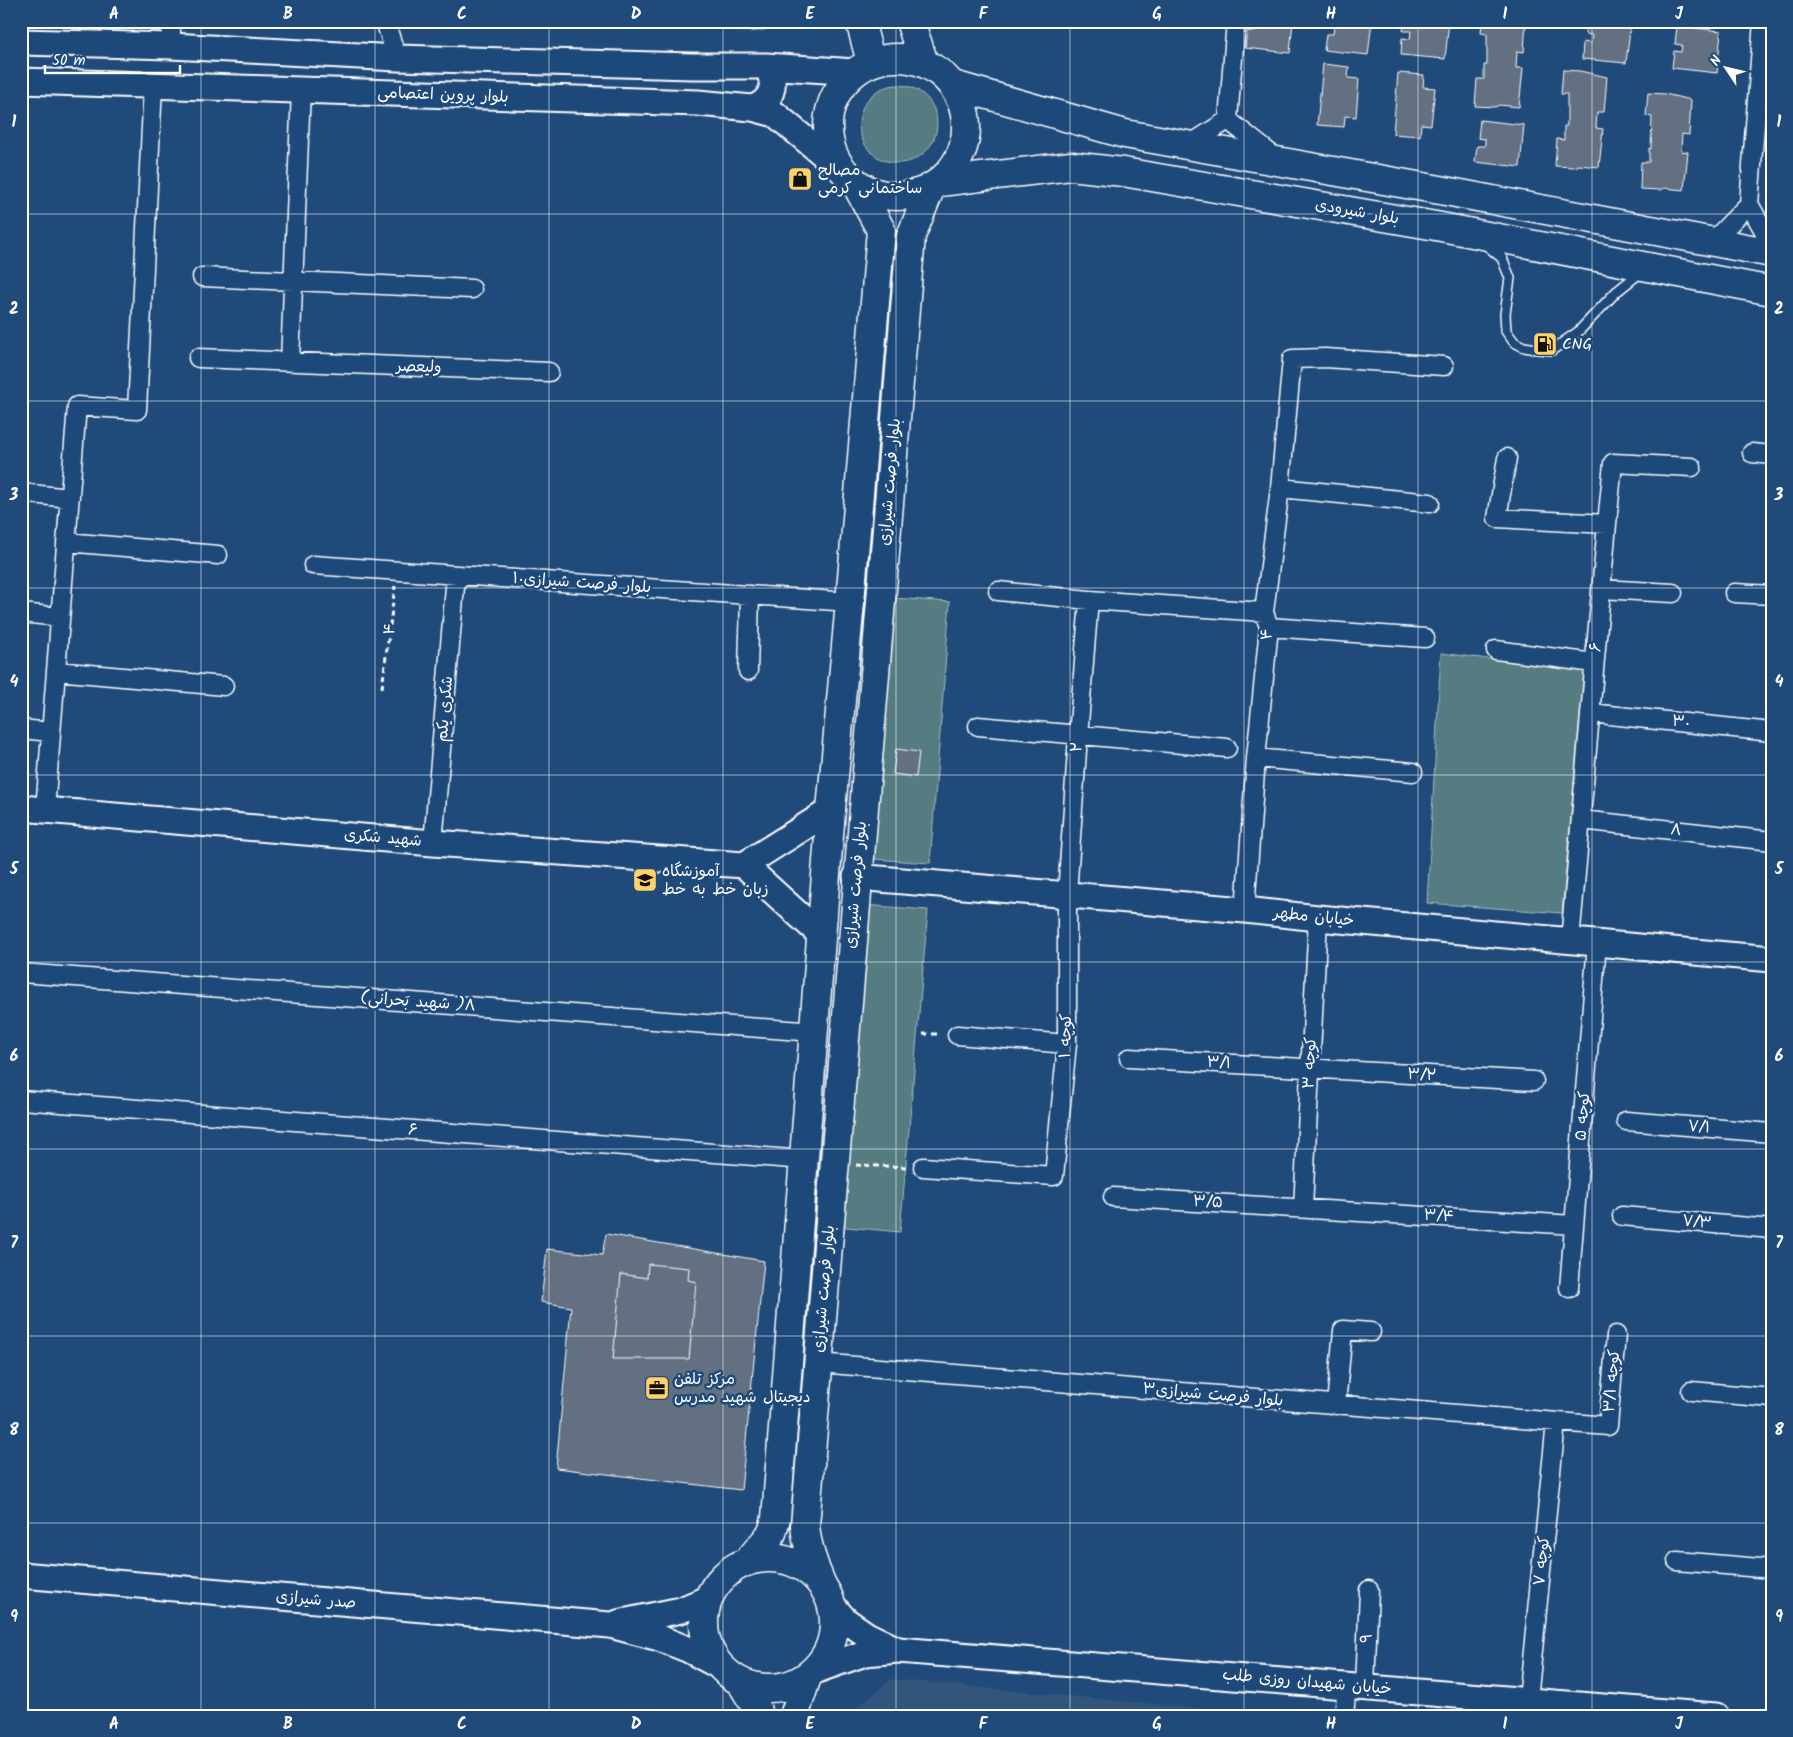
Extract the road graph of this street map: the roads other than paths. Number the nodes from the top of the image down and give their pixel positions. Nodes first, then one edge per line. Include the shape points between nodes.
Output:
1 (171, 21) edge
2 (385, 21) edge
3 (860, 21) edge
4 (910, 21) edge
5 (1236, 21) edge
6 (1763, 21) edge
7 (21, 42) edge
8 (171, 46) junction
9 (398, 58) junction
10 (924, 62) junction
11 (766, 66) junction
12 (863, 67) junction
13 (21, 81) edge
14 (953, 85) junction
15 (154, 86) junction
16 (301, 90) junction
17 (752, 108) junction
18 (1228, 120) junction
19 (1189, 145) junction
20 (1281, 161) junction
21 (849, 177) junction
22 (935, 185) junction
23 (1749, 204) junction
24 (1472, 232) junction
25 (1712, 242) junction
26 (1772, 245) edge
27 (1772, 253) edge
28 (1648, 267) junction
29 (202, 277) dead end
30 (293, 281) junction
31 (472, 289) dead end
32 (1772, 291) edge
33 (198, 358) dead end
34 (290, 362) junction
35 (1444, 366) dead end
36 (549, 372) dead end
37 (1752, 453) dead end
38 (1772, 454) edge
39 (1507, 458) dead end
40 (1692, 467) dead end
41 (1280, 488) junction
42 (21, 493) edge
43 (70, 498) junction
44 (1430, 503) dead end
45 (1606, 524) junction
46 (66, 542) junction
47 (218, 555) dead end
48 (313, 565) dead end
49 (456, 575) junction
50 (1601, 589) junction
51 (998, 591) dead end
52 (1673, 593) dead end
53 (1734, 593) dead end
54 (750, 595) junction
55 (1772, 595) edge
56 (1089, 600) junction
57 (850, 602) junction
58 (21, 613) edge
59 (60, 617) junction
60 (1266, 619) junction
61 (1424, 638) dead end
62 (1496, 650) dead end
63 (1594, 663) junction
64 (748, 671) dead end
65 (56, 672) junction
66 (224, 686) dead end
67 (1590, 713) junction
68 (978, 726) dead end
69 (21, 729) edge
70 (51, 732) junction
71 (1772, 732) edge
72 (1078, 736) junction
73 (1227, 748) dead end
74 (1256, 758) junction
75 (1413, 772) dead end
76 (33, 809) edge
77 (831, 810) junction
78 (1581, 820) junction
79 (1772, 841) edge
80 (433, 843) junction
81 (744, 865) junction
82 (856, 877) junction
83 (1067, 895) junction
84 (1245, 910) junction
85 (1318, 918) junction
86 (822, 936) junction
87 (1570, 941) junction
88 (1597, 943) junction
89 (1772, 959) edge
90 (21, 973) edge
91 (815, 1032) junction
92 (957, 1035) dead end
93 (1067, 1044) junction
94 (1129, 1058) dead end
95 (1310, 1068) junction
96 (1534, 1081) dead end
97 (21, 1100) edge
98 (1626, 1120) dead end
99 (1772, 1133) edge
100 (805, 1160) junction
101 (923, 1167) road end
102 (1113, 1197) dead end
103 (1303, 1208) junction
104 (1622, 1216) dead end
105 (1574, 1225) junction
106 (1772, 1229) edge
107 (1569, 1288) dead end
108 (1371, 1332) dead end
109 (1616, 1335) dead end
110 (818, 1364) junction
111 (1691, 1391) dead end
112 (1772, 1398) edge
113 (1336, 1405) junction
114 (1556, 1422) junction
115 (1608, 1426) joint
116 (1677, 1561) dead end
117 (747, 1562) junction
118 (1772, 1569) edge
119 (21, 1575) edge
120 (1369, 1590) dead end
121 (827, 1595) junction
122 (710, 1598) junction
123 (610, 1625) junction
124 (898, 1650) junction
125 (719, 1666) junction
126 (810, 1674) junction
127 (741, 1682) junction
128 (1356, 1686) junction
129 (1528, 1700) junction
130 (758, 1716) edge
131 (794, 1716) edge
132 (1344, 1716) edge
133 (1716, 1716) edge

1 - 8 street
2 - 9 street
3 - 12 main road
4 - 10 main road
5 - 18 street
6 - 23 street
7 - 8 street
8 - 9 street
9 - 11 street
10 - 12 main road via 898,57
10 - 14 main road
11 - 12 street
11 - 17 street via 771,74 772,92 767,100
12 - 21 main road via 838,90 830,110 828,131 832,152
13 - 15 street, بلوار پروین اعتصامی
14 - 19 main road via 1125,134
14 - 22 main road via 962,101 966,136 952,169
15 - 16 street, بلوار پروین اعتصامی
15 - 43 street via 137,410 77,406
16 - 17 street, بلوار پروین اعتصامی
16 - 30 street
17 - 21 street, بلوار پروین اعتصامی via 775,114
18 - 19 street
18 - 20 street
19 - 20 main road
20 - 25 main road
21 - 22 main road via 872,192 889,196 907,196
21 - 57 main road, بلوار فرصت شیرازی via 881,230
22 - 24 main road, بلوار شیرودی via 1071,166 1123,172
22 - 82 main road, بلوار فرصت شیرازی via 911,236
23 - 25 street
23 - 26 street
24 - 28 main road, بلوار شیرودی
24 - 28 lane via 1502,258 1510,278 1506,331 1514,342 1537,350 1552,350 1578,332 1616,292
25 - 27 main road
28 - 32 main road, بلوار شیرودی
29 - 30 street
30 - 31 street
30 - 34 street
33 - 34 street, ولیعصر
34 - 36 street, ولیعصر
35 - 41 street, ۴ via 1325,358 1292,359
37 - 38 street
39 - 45 street via 1497,518
40 - 45 street, ۶ via 1613,463
41 - 44 street
41 - 60 street, ۴
42 - 43 street
43 - 46 street
45 - 50 street, ۶
46 - 47 street
46 - 59 street
48 - 49 street, بلوار فرصت شیرازی۱۰
49 - 54 street, بلوار فرصت شیرازی۱۰
49 - 80 street, شکری یکم
50 - 52 street
50 - 63 street, ۶
51 - 56 street
53 - 55 street
54 - 57 street, بلوار فرصت شیرازی۱۰
54 - 64 street
56 - 60 street
56 - 72 street, ۲
57 - 77 main road, بلوار فرصت شیرازی
58 - 59 street
59 - 65 street
60 - 61 street
60 - 74 street, ۴
62 - 63 street
63 - 67 street, ۶
65 - 66 street
65 - 70 street
67 - 71 street, ۳۰
67 - 78 street, ۶
68 - 72 street
69 - 70 street
70 - 76 street
72 - 73 street
72 - 83 street, ۲
74 - 75 street
74 - 84 street, ۴
76 - 80 street, شهید شکری
77 - 81 street
77 - 86 main road, بلوار فرصت شیرازی
78 - 79 street, ۸
78 - 87 street, ۶
80 - 81 street, شهید شکری
81 - 86 street
82 - 83 street, خیابان مطهر
82 - 110 main road, بلوار فرصت شیرازی
83 - 84 street, خیابان مطهر
83 - 93 street, کوچه ۱
84 - 85 street, خیابان مطهر
85 - 87 street, خیابان مطهر
85 - 95 street, کوچه ۳
86 - 91 main road, بلوار فرصت شیرازی
87 - 88 street, خیابان مطهر
88 - 89 street, خیابان مطهر
88 - 105 street, کوچه ۵
90 - 91 street, (شهید بَحرانی )۸
91 - 100 main road, بلوار فرصت شیرازی
92 - 93 street
93 - 101 street, کوچه ۱ via 1054,1176
94 - 95 street, ۳/۱
95 - 96 street, ۳/۲
95 - 103 street, کوچه ۳
97 - 100 street, ۶
98 - 99 street, ۷/۱
100 - 117 main road, بلوار فرصت شیرازی via 776,1518 772,1533
102 - 103 street, ۳/۵
103 - 105 street, ۳/۴
104 - 106 street, ۷/۳
105 - 107 street, کوچه ۵
108 - 113 street via 1343,1330
109 - 115 street, کوچه ۳/۱
110 - 113 street, ۳بلوار فرصت شیرازی
110 - 121 main road, بلوار فرصت شیرازی via 805,1526 811,1560
111 - 112 street
113 - 114 street, ۳بلوار فرصت شیرازی
114 - 115 street, ۳بلوار فرصت شیرازی
114 - 129 street, کوچه ۷
116 - 118 street
117 - 121 main road via 773,1558 793,1562 812,1574
117 - 122 main road via 724,1576
119 - 123 street, صدر شیرازی
120 - 128 street, ۹
121 - 124 street, خیابان شهیدان روزی طلب via 845,1620
121 - 126 main road via 834,1629 832,1641 825,1657
122 - 123 street, صدر شیرازی via 680,1610
122 - 125 main road via 705,1633 712,1656
123 - 125 street, صدر شیرازی via 659,1638
124 - 126 street, خیابان شهیدان روزی طلب via 865,1653
124 - 128 street, خیابان شهیدان روزی طلب
125 - 127 main road
126 - 127 main road via 778,1688
126 - 131 main road
127 - 130 main road
128 - 129 street, خیابان شهیدان روزی طلب
128 - 132 street, ۹
129 - 133 street, خیابان شهیدان روزی طلب

